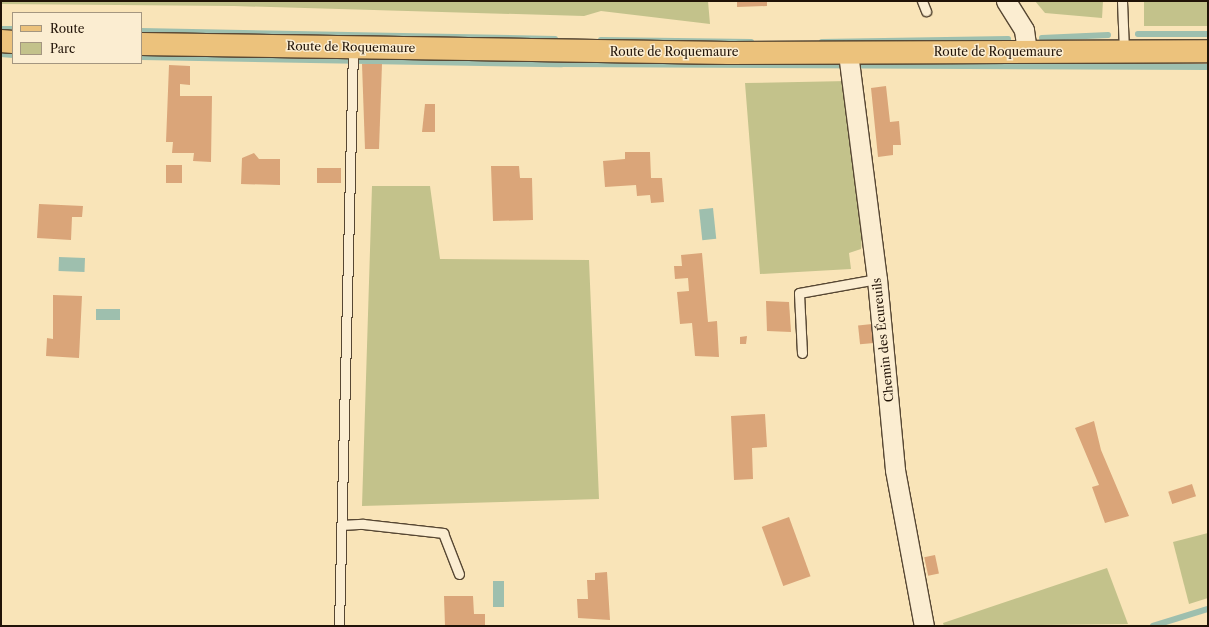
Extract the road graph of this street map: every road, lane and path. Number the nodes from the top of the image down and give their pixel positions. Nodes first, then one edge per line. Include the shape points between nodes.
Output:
1 (922, 1) edge
2 (1006, 1) edge
3 (1122, 1) edge
4 (926, 11) dead end
5 (1, 41) edge
6 (12, 42) edge
7 (142, 44) edge
8 (353, 47) junction
9 (1124, 51) junction
10 (1208, 51) edge
11 (1026, 52) junction
12 (848, 53) junction
13 (877, 279) junction
14 (802, 353) dead end
15 (341, 525) junction
16 (459, 574) dead end
17 (339, 626) edge
18 (924, 626) edge

1 - 4 lane
2 - 11 street via 1024,30
3 - 9 lane
5 - 6 main road
7 - 8 main road, Route de Roquemaure
8 - 12 main road, Route de Roquemaure
8 - 15 lane
9 - 10 main road, Route de Roquemaure
9 - 11 main road, Route de Roquemaure
11 - 12 main road, Route de Roquemaure
12 - 13 street, Chemin des Écureuils
13 - 14 lane via 799,293
13 - 18 street, Chemin des Écureuils via 895,470
15 - 16 lane via 363,524 443,533
15 - 17 lane

